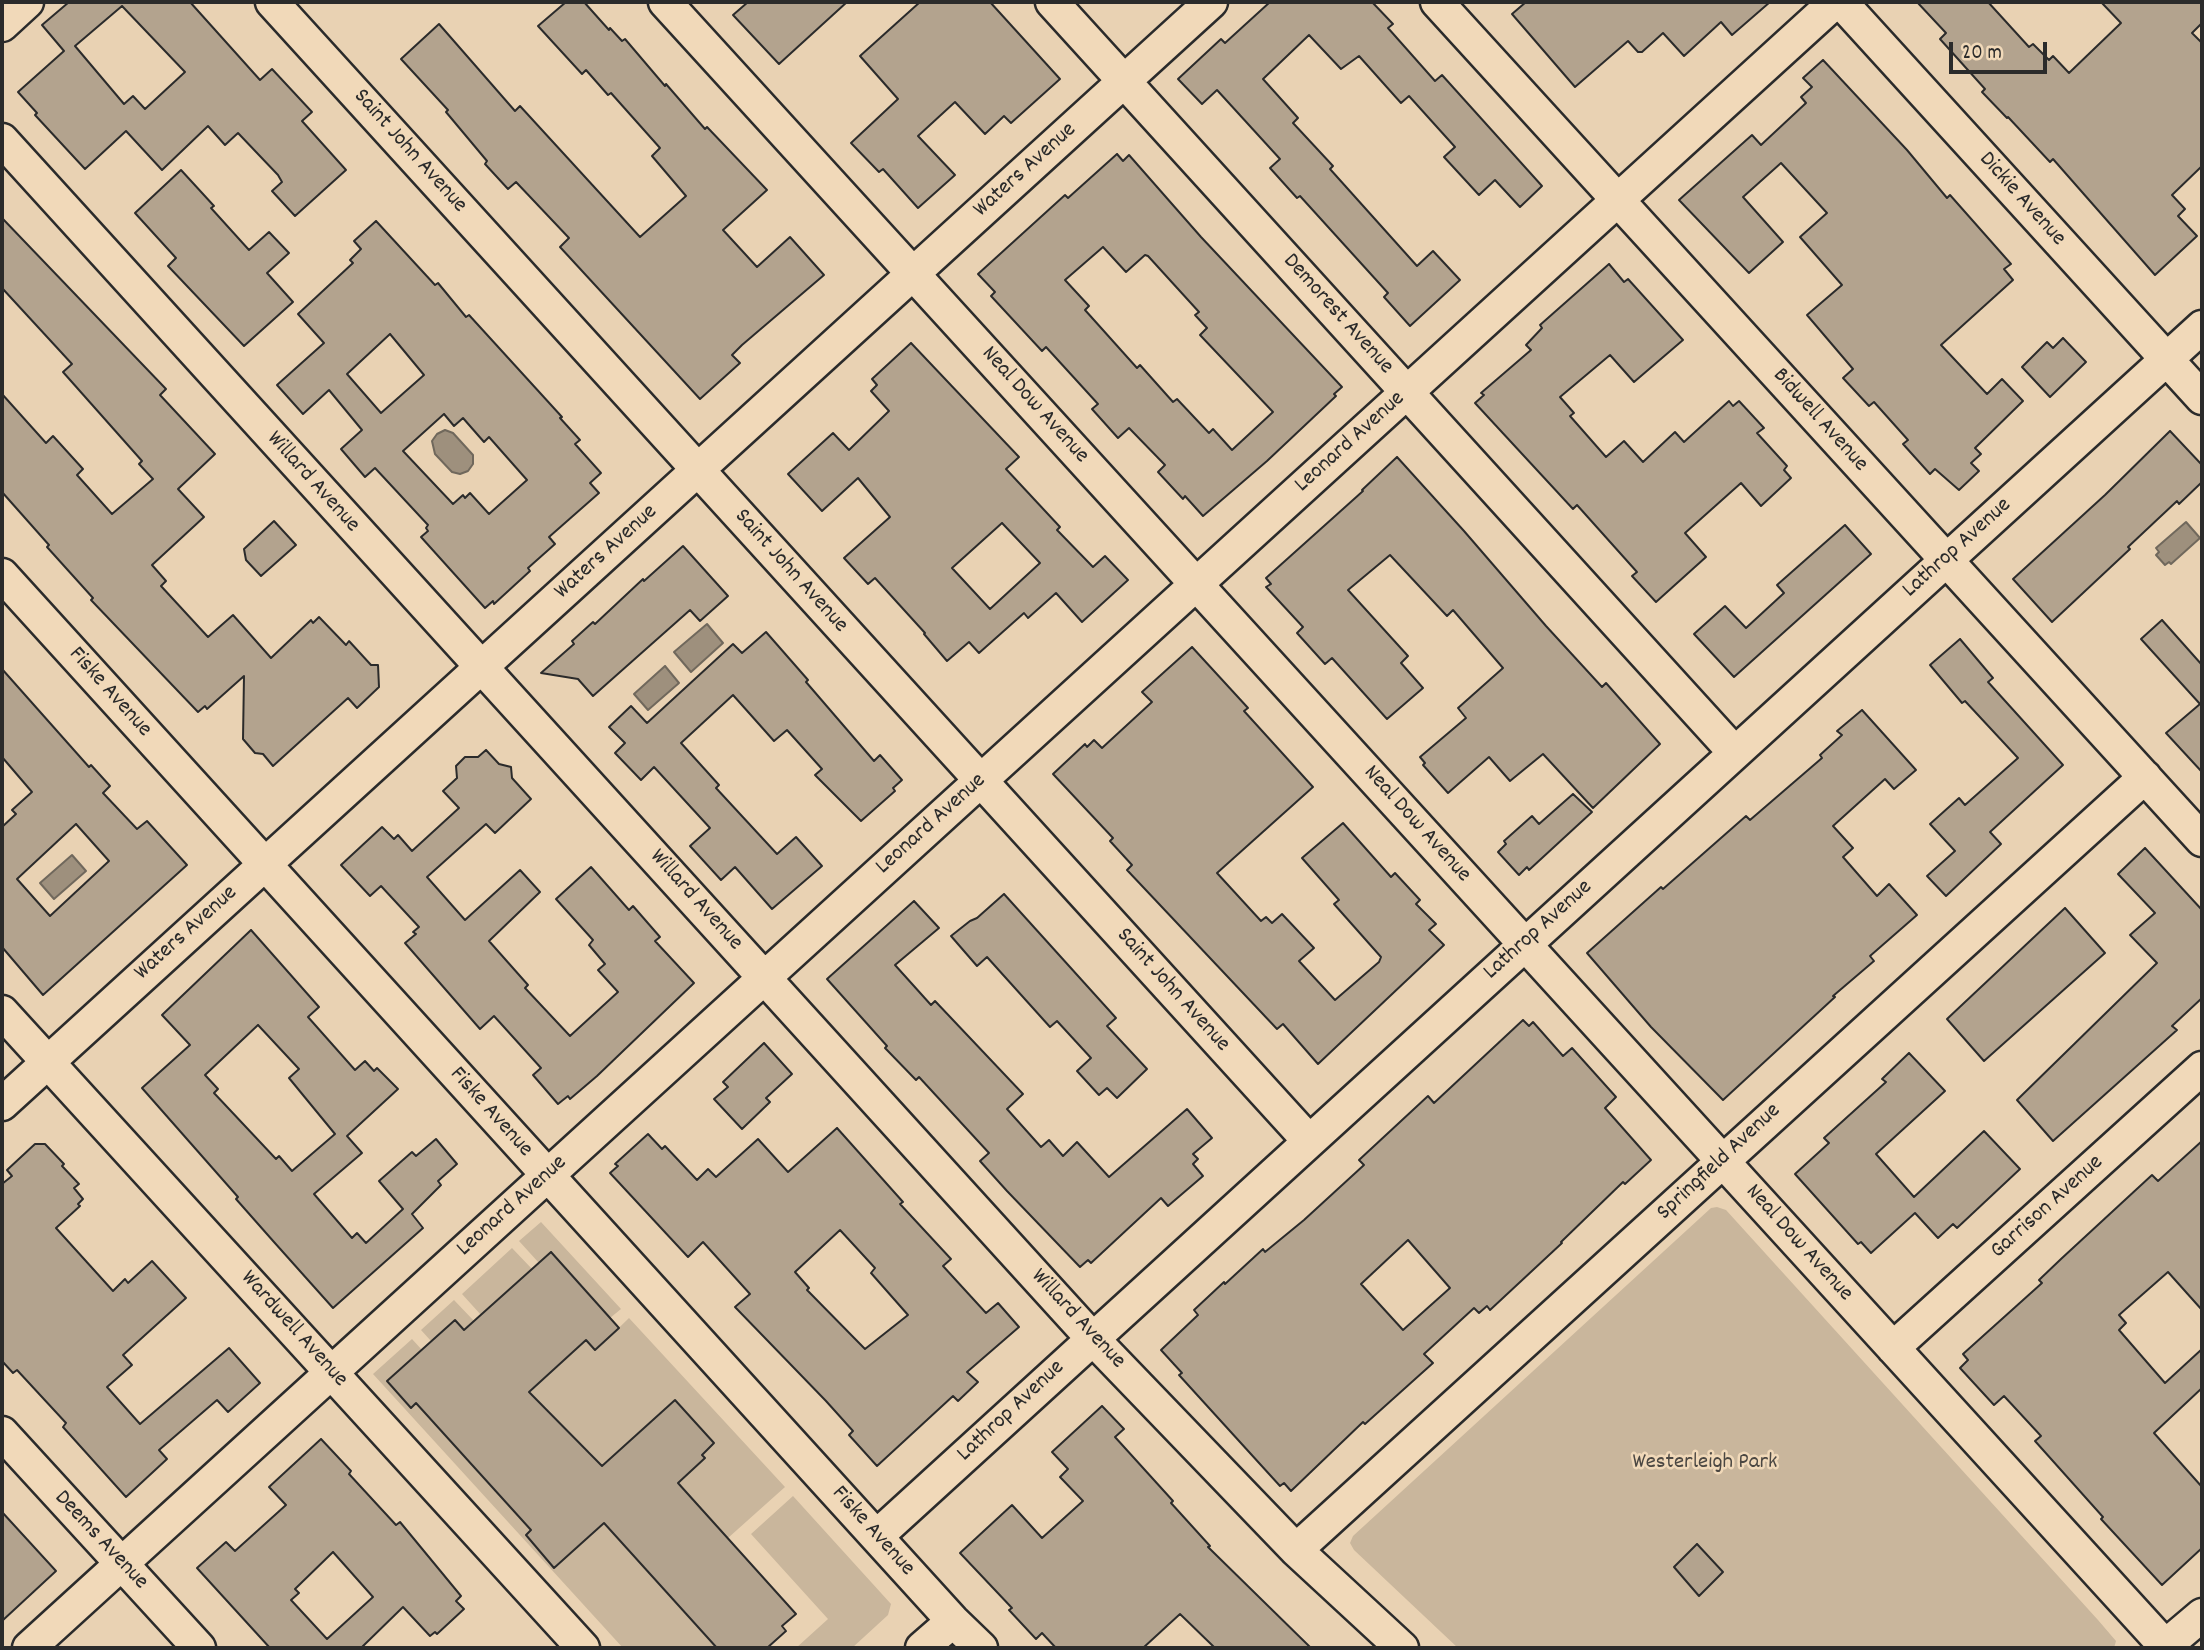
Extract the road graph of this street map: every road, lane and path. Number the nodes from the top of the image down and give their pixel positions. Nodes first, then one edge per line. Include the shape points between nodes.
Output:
1 (27, 2) edge
2 (272, 2) edge
3 (665, 2) edge
4 (1052, 2) edge
5 (1211, 2) edge
6 (1437, 2) edge
7 (1835, 2) edge
8 (1841, 2) edge
9 (2, 25) edge
10 (1125, 81) junction
11 (2, 141) edge
12 (1617, 199) junction
13 (913, 274) junction
14 (2202, 327) edge
15 (2167, 359) junction
16 (1407, 391) junction
17 (2202, 398) edge
18 (697, 470) junction
19 (1947, 560) junction
20 (2, 575) edge
21 (1196, 584) junction
22 (480, 668) junction
23 (1735, 753) junction
24 (2145, 777) junction
25 (981, 781) junction
26 (2202, 840) edge
27 (264, 864) junction
28 (1525, 944) junction
29 (765, 978) junction
30 (2, 1012) edge
31 (47, 1061) junction
32 (2202, 1068) edge
33 (2, 1104) edge
34 (1309, 1141) junction
35 (1722, 1160) junction
36 (547, 1175) junction
37 (1092, 1338) junction
38 (1893, 1348) junction
39 (331, 1372) junction
40 (2, 1433) edge
41 (877, 1536) junction
42 (1296, 1550) junction
43 (121, 1564) junction
44 (2202, 1615) edge
45 (953, 1621) junction
46 (29, 1648) edge
47 (199, 1648) edge
48 (583, 1648) edge
49 (922, 1648) edge
50 (981, 1648) edge
51 (1402, 1648) edge
52 (2165, 1648) edge

1 - 9 street
2 - 18 street, Saint John Avenue
3 - 13 street, Neal Dow Avenue
4 - 10 street, Demorest Avenue
5 - 10 street, Waters Avenue
6 - 12 street, Bidwell Avenue
7 - 12 street, Leonard Avenue
8 - 15 street, Dickie Avenue
10 - 13 street, Waters Avenue
10 - 16 street, Demorest Avenue
11 - 22 street, Willard Avenue
12 - 16 street, Leonard Avenue
12 - 19 street, Bidwell Avenue
13 - 18 street, Waters Avenue
13 - 21 street, Neal Dow Avenue
14 - 15 street, Lathrop Avenue
15 - 17 street, Dickie Avenue
15 - 19 street, Lathrop Avenue
16 - 21 street, Leonard Avenue
16 - 23 street, Demorest Avenue
18 - 22 street, Waters Avenue
18 - 25 street, Saint John Avenue
19 - 23 street, Lathrop Avenue
19 - 24 street, Bidwell Avenue
20 - 27 street, Fiske Avenue
21 - 25 street, Leonard Avenue
21 - 28 street, Neal Dow Avenue
22 - 27 street, Waters Avenue
22 - 29 street, Willard Avenue
23 - 28 street, Lathrop Avenue
24 - 26 street, Bidwell Avenue
24 - 35 street, Springfield Avenue
25 - 29 street, Leonard Avenue
25 - 34 street, Saint John Avenue
27 - 31 street, Waters Avenue
27 - 36 street, Fiske Avenue
28 - 34 street, Lathrop Avenue
28 - 35 street, Neal Dow Avenue
29 - 36 street, Leonard Avenue
29 - 37 street, Willard Avenue
30 - 31 street, Wardwell Avenue
31 - 33 street, Waters Avenue
31 - 39 street, Wardwell Avenue
32 - 38 street, Garrison Avenue
34 - 37 street, Lathrop Avenue
35 - 38 street, Neal Dow Avenue
35 - 42 street, Springfield Avenue
36 - 39 street, Leonard Avenue
36 - 41 street, Fiske Avenue
37 - 41 street, Lathrop Avenue
37 - 42 street, Willard Avenue
38 - 52 street, Neal Dow Avenue
39 - 43 street, Leonard Avenue
39 - 48 street, Wardwell Avenue
40 - 43 street, Deems Avenue
41 - 45 street, Fiske Avenue
42 - 51 street, Willard Avenue
43 - 46 street, Leonard Avenue
43 - 47 street, Deems Avenue
44 - 52 street
45 - 49 street
45 - 50 street, Fiske Avenue

